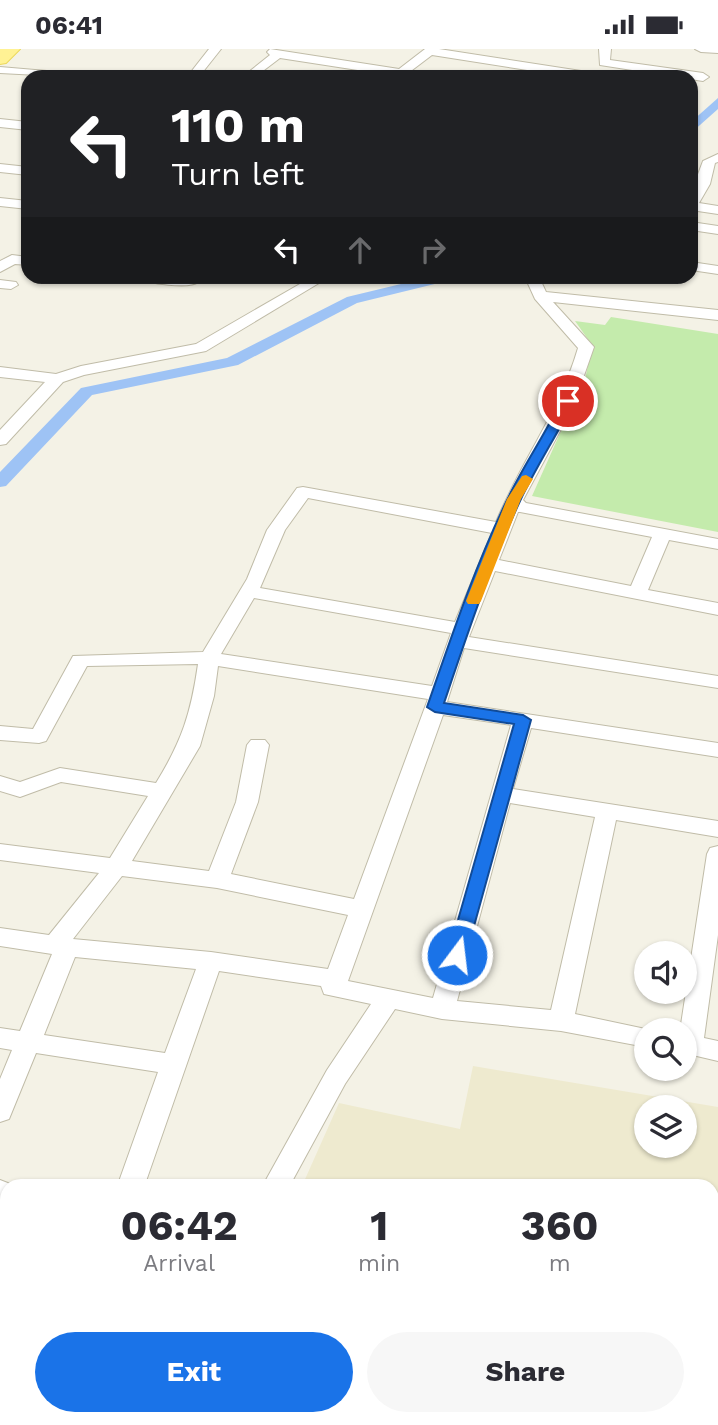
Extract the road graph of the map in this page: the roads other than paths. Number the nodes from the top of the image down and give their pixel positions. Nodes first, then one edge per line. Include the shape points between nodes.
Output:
1 (11, 49) edge
2 (215, 49) edge
3 (605, 49) edge
4 (701, 49) edge
5 (427, 50) edge
6 (718, 50) edge
7 (277, 51) edge
8 (0, 59) edge
9 (0, 70) edge
10 (198, 70) edge
11 (257, 70) edge
12 (373, 70) edge
13 (404, 70) edge
14 (550, 70) edge
15 (654, 70) edge
16 (21, 72) edge
17 (698, 76) edge
18 (703, 77) dead end
19 (0, 123) edge
20 (21, 125) edge
21 (718, 157) edge
22 (0, 168) edge
23 (21, 170) edge
24 (712, 176) edge
25 (698, 196) edge
26 (14, 204) edge
27 (698, 207) edge
28 (718, 210) edge
29 (0, 220) edge
30 (698, 227) edge
31 (718, 230) edge
32 (21, 249) edge
33 (6, 264) edge
34 (698, 267) edge
35 (718, 271) edge
36 (310, 284) edge
37 (535, 284) edge
38 (540, 296) junction
39 (718, 315) edge
40 (0, 372) edge
41 (57, 379) junction
42 (3, 433) edge
43 (514, 499) junction
44 (502, 529) junction
45 (663, 533) junction
46 (718, 544) edge
47 (489, 563) junction
48 (248, 591) junction
49 (637, 593) junction
50 (718, 609) edge
51 (460, 635) junction
52 (209, 658) junction
53 (718, 681) edge
54 (437, 700) junction
55 (523, 720) junction
56 (0, 733) edge
57 (258, 745) dead end
58 (718, 750) edge
59 (0, 783) edge
60 (162, 791) junction
61 (501, 794) junction
62 (607, 811) junction
63 (718, 829) edge
64 (0, 852) edge
65 (718, 854) edge
66 (116, 868) junction
67 (217, 880) junction
68 (362, 909) junction
69 (0, 937) edge
70 (61, 946) junction
71 (211, 961) junction
72 (336, 979) junction
73 (389, 998) junction
74 (442, 1009) junction
75 (691, 1018) edge
76 (561, 1021) junction
77 (634, 1035) edge
78 (0, 1038) edge
79 (28, 1042) junction
80 (697, 1047) edge
81 (718, 1051) edge
82 (174, 1064) junction
83 (0, 1111) edge
84 (133, 1179) edge
85 (279, 1179) edge

1 - 8 main road
2 - 10 street
3 - 15 street via 604,63
4 - 6 street
5 - 13 street
5 - 14 street
7 - 11 street
7 - 12 street
9 - 16 street
17 - 18 street
19 - 20 street
21 - 24 street via 709,161
22 - 23 street
24 - 25 street
26 - 29 street
27 - 28 street
30 - 31 street
32 - 33 street
34 - 35 street
36 - 41 street via 201,348
37 - 38 street
38 - 39 street
38 - 43 street via 586,347 577,381
40 - 41 street
41 - 42 street
43 - 44 street
43 - 45 street via 520,507
44 - 47 street
44 - 48 street via 303,492 276,530
45 - 46 street
45 - 49 street
47 - 49 street
47 - 51 street
48 - 51 street
48 - 52 street
49 - 50 street
51 - 53 street
51 - 54 street
52 - 54 street
52 - 56 street via 80,660 39,736
52 - 60 street via 204,696 189,746
54 - 55 street
54 - 68 street
55 - 58 street
55 - 61 street
57 - 67 street via 247,802
59 - 60 street via 20,790 60,775
60 - 66 street
61 - 62 street
61 - 74 street
62 - 63 street
62 - 76 street
64 - 66 street
65 - 75 street
66 - 67 street
66 - 70 street
67 - 68 street
68 - 72 street
69 - 70 street
70 - 71 street
70 - 79 street
71 - 72 street
71 - 82 street
72 - 73 street via 334,987
73 - 74 street
73 - 85 street via 335,1077
74 - 76 street
76 - 77 street
78 - 79 street
79 - 82 street
79 - 83 street
80 - 81 street
82 - 84 street

